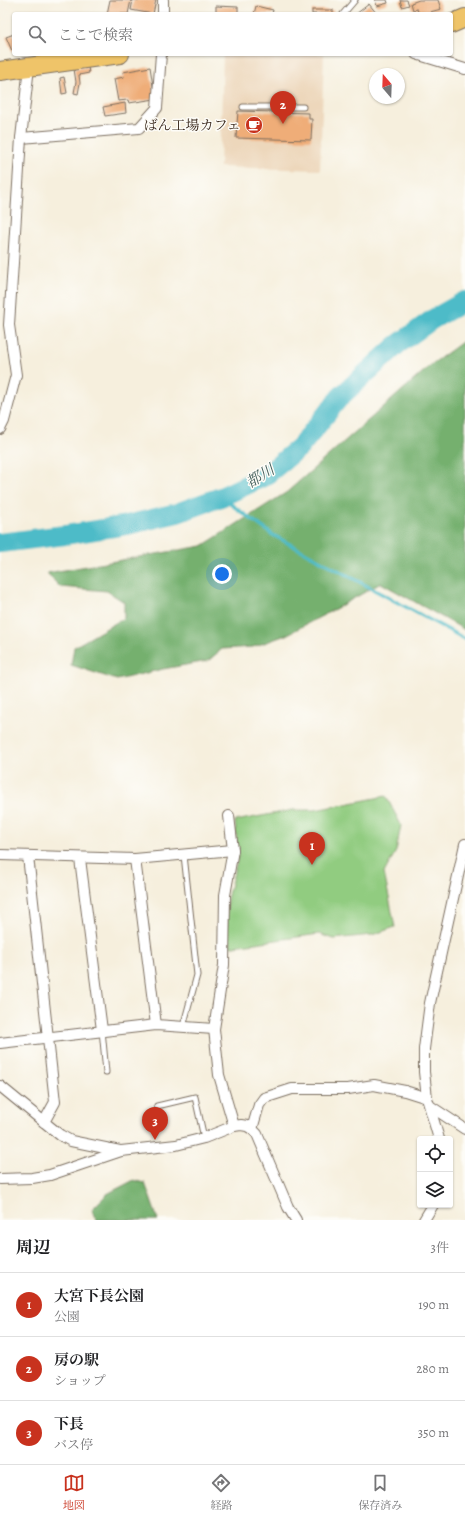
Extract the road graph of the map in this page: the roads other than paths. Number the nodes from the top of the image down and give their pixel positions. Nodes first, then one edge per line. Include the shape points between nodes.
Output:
1 (163, 0) edge
2 (355, 0) edge
3 (163, 12) edge
4 (345, 12) edge
5 (465, 18) edge
6 (453, 23) edge
7 (106, 56) edge
8 (162, 56) edge
9 (423, 56) edge
10 (29, 67) junction
11 (465, 69) edge
12 (0, 71) edge
13 (243, 107) dead end
14 (303, 107) dead end
15 (20, 138) junction
16 (0, 429) edge
17 (229, 816) dead end
18 (465, 844) edge
19 (232, 850) junction
20 (0, 855) edge
21 (184, 855) junction
22 (28, 856) junction
23 (80, 859) junction
24 (135, 859) junction
25 (156, 1025) junction
26 (183, 1027) junction
27 (214, 1029) junction
28 (102, 1030) junction
29 (47, 1037) junction
30 (0, 1043) edge
31 (106, 1072) dead end
32 (0, 1086) edge
33 (428, 1102) junction
34 (157, 1106) dead end
35 (44, 1122) junction
36 (234, 1126) junction
37 (252, 1129) junction
38 (465, 1129) edge
39 (438, 1136) edge
40 (204, 1138) junction
41 (121, 1151) junction
42 (0, 1179) edge
43 (431, 1208) edge
44 (296, 1220) edge
45 (424, 1220) edge

1 - 3 street
2 - 4 lane
5 - 6 highway
7 - 10 highway
8 - 15 street via 157,108 139,128
9 - 11 street
10 - 12 highway
10 - 15 street
13 - 14 lane
15 - 16 street via 10,325 16,375
17 - 19 street
18 - 33 street via 430,1003 424,1049
19 - 21 street
19 - 27 street via 225,896 224,965
20 - 22 street
21 - 24 street
21 - 26 lane via 197,975
22 - 23 street
22 - 29 street
23 - 24 street
23 - 28 street
24 - 25 street
25 - 26 street
25 - 28 street
26 - 27 street
27 - 36 street via 219,1075
28 - 29 street
28 - 31 lane
29 - 30 street
29 - 35 street via 54,1102
32 - 35 street
33 - 37 street via 404,1091 374,1085 348,1089 292,1089 264,1098 259,1105
33 - 38 street
33 - 39 street
34 - 40 lane via 195,1097
35 - 41 street via 71,1141
36 - 37 street via 241,1125
36 - 40 street
37 - 44 street
40 - 41 street via 176,1145
41 - 42 street via 50,1175
43 - 45 street

